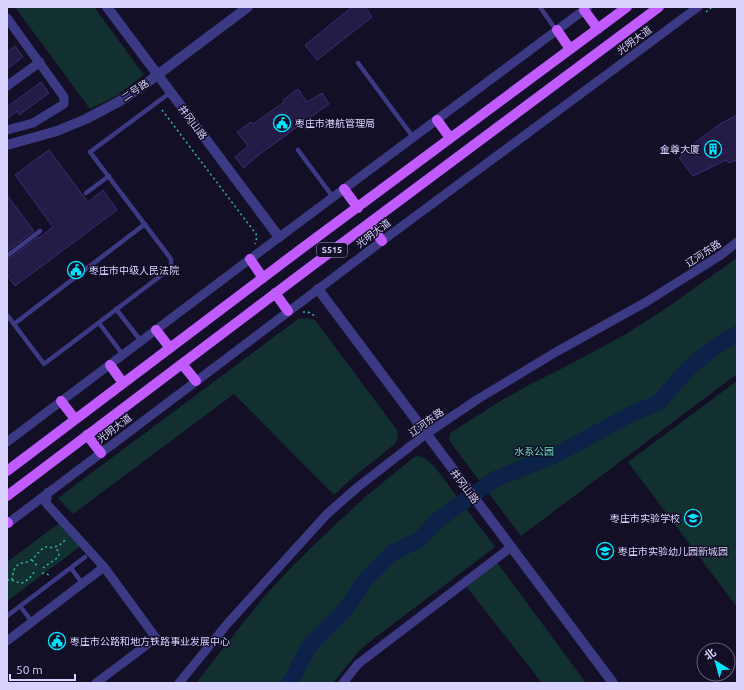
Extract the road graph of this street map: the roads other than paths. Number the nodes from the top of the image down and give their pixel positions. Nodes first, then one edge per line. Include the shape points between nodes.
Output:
1 (108, 7) edge
2 (248, 7) edge
3 (540, 7) edge
4 (627, 7) edge
5 (659, 7) edge
6 (698, 7) edge
7 (584, 8) edge
8 (8, 21) edge
9 (598, 29) junction
10 (557, 30) junction
11 (570, 49) junction
12 (40, 62) junction
13 (358, 63) dead end
14 (158, 74) junction
15 (7, 86) edge
16 (171, 92) junction
17 (437, 120) junction
18 (7, 130) edge
19 (414, 137) junction
20 (450, 138) junction
21 (7, 145) edge
22 (298, 150) dead end
23 (109, 176) junction
24 (344, 189) junction
25 (86, 193) dead end
26 (333, 197) junction
27 (358, 208) junction
28 (369, 223) junction
29 (144, 224) junction
30 (40, 231) dead end
31 (279, 237) junction
32 (382, 241) junction
33 (737, 242) edge
34 (7, 256) edge
35 (250, 259) junction
36 (263, 278) junction
37 (318, 289) junction
38 (275, 293) junction
39 (116, 309) junction
40 (288, 312) junction
41 (7, 315) edge
42 (98, 323) junction
43 (14, 324) junction
44 (156, 330) junction
45 (141, 341) junction
46 (170, 348) junction
47 (123, 355) junction
48 (182, 364) junction
49 (110, 365) junction
50 (196, 381) junction
51 (123, 383) junction
52 (61, 401) junction
53 (75, 419) junction
54 (426, 434) junction
55 (87, 435) junction
56 (7, 442) edge
57 (101, 452) junction
58 (7, 470) edge
59 (48, 492) junction
60 (7, 496) edge
61 (7, 523) edge
62 (511, 547) junction
63 (85, 557) dead end
64 (104, 567) junction
65 (71, 568) junction
66 (82, 583) junction
67 (20, 606) junction
68 (7, 616) edge
69 (32, 622) junction
70 (7, 641) edge
71 (96, 683) edge
72 (180, 683) edge
73 (343, 683) edge
74 (613, 683) edge

1 - 14 street, 井冈山路
2 - 14 street, 二号路
3 - 10 lane
4 - 9 main road, S515
5 - 28 main road, 光明大道 / S515
6 - 32 street, 光明大道 / S515
7 - 9 main road
7 - 10 street
8 - 12 street
9 - 11 main road, S515
10 - 11 main road
10 - 17 street
11 - 20 main road, S515
12 - 15 street
12 - 18 street via 64,97 64,104 33,123
13 - 19 lane
14 - 16 street, 井冈山路
14 - 21 street, 二号路 via 120,101 86,119
16 - 23 lane via 90,152
16 - 31 street, 井冈山路
17 - 19 street
17 - 20 main road
19 - 24 street
20 - 27 main road, S515
22 - 26 lane
23 - 25 lane
23 - 29 lane
24 - 26 street
24 - 27 main road
26 - 31 street
27 - 36 main road, S515
28 - 32 main road
28 - 38 main road, 光明大道 / S515
29 - 39 lane via 171,259 170,268
29 - 43 lane
30 - 34 lane
31 - 35 street
32 - 37 street, 光明大道 / S515
33 - 54 street, 辽河东路 via 721,255 646,302 556,352
35 - 36 main road
35 - 44 street
36 - 46 main road, S515
37 - 40 street, 光明大道 / S515
37 - 54 street, 井冈山路
38 - 40 main road
38 - 48 main road, 光明大道 / S515
39 - 42 lane
39 - 45 lane
40 - 50 street, 光明大道 / S515
41 - 43 lane
42 - 43 lane via 44,364
42 - 47 lane
44 - 45 street
44 - 46 main road
45 - 47 street
46 - 51 main road, S515
47 - 49 street
48 - 50 main road
48 - 55 main road, 光明大道 / S515
49 - 51 main road
49 - 52 street
50 - 57 street, 光明大道 / S515
51 - 53 main road, S515
52 - 53 main road
52 - 56 street
53 - 58 main road, S515
54 - 62 street, 井冈山路
54 - 72 street, 辽河东路 via 327,514 228,623
55 - 57 main road
55 - 60 main road, 光明大道 / S515
57 - 59 street, 光明大道 / S515
59 - 61 street, 光明大道 / S515
59 - 64 street via 46,503
62 - 73 street via 364,659
62 - 74 street, 井冈山路
63 - 65 lane
64 - 66 street
64 - 71 street via 156,638
65 - 66 lane
65 - 67 lane
66 - 69 street
67 - 68 lane
67 - 69 lane
69 - 70 street

